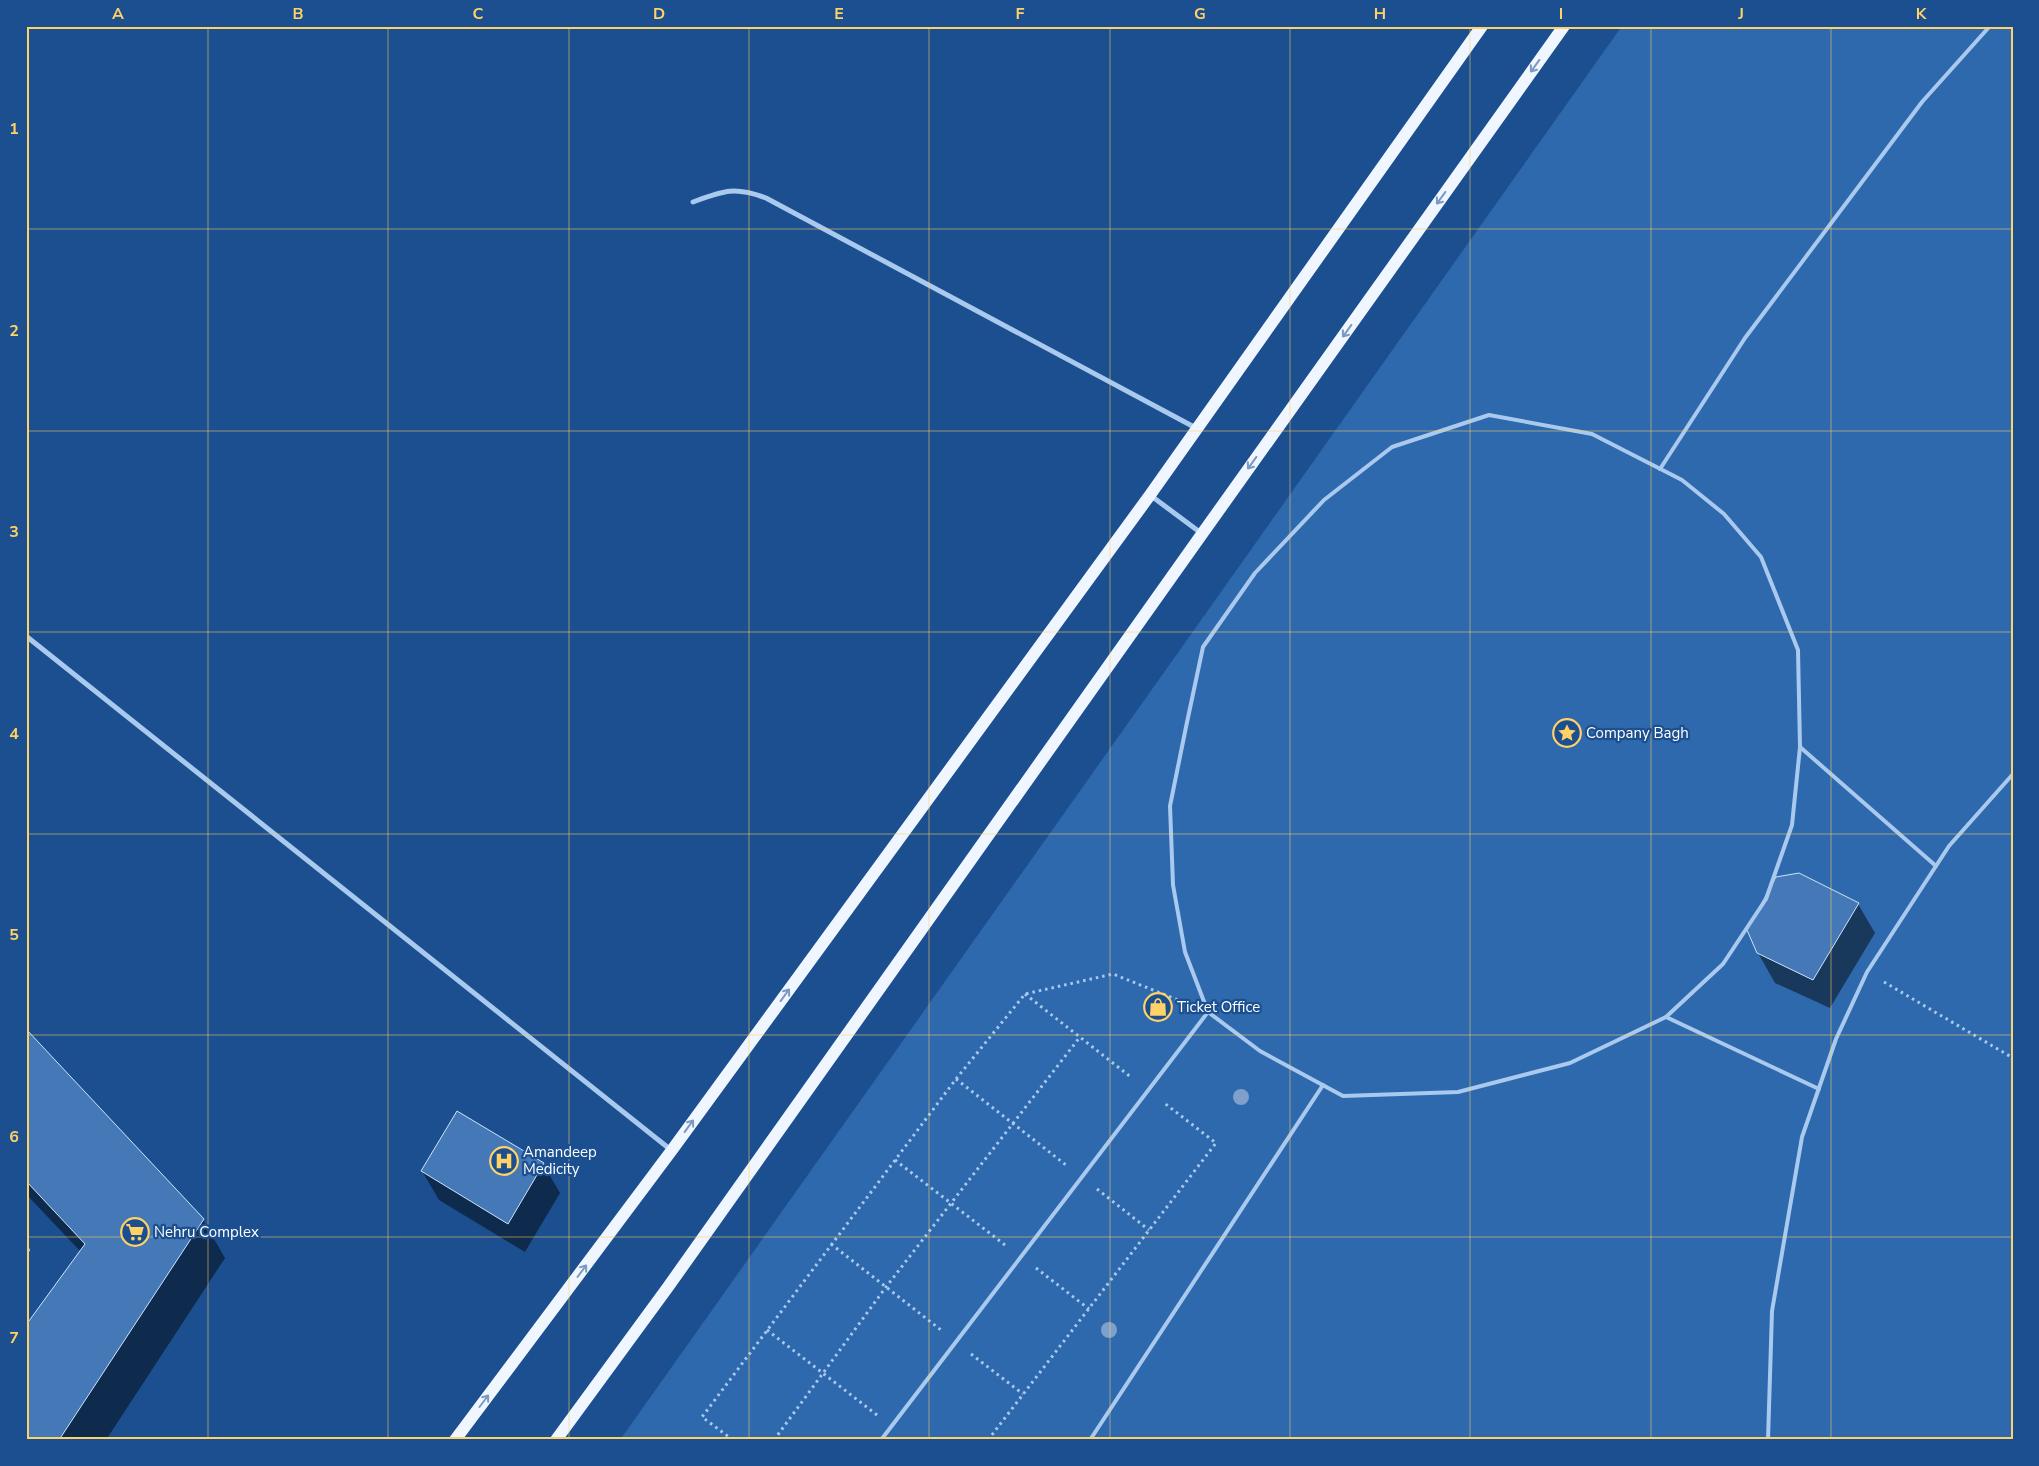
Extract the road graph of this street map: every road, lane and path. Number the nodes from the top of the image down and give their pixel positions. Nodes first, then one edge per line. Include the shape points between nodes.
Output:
1 (1482, 26) edge
2 (1564, 26) edge
3 (1990, 26) edge
4 (693, 202) dead end
5 (1197, 428) junction
6 (1660, 469) junction
7 (1150, 494) junction
8 (1202, 534) junction
9 (26, 636) edge
10 (1800, 747) junction
11 (2013, 774) edge
12 (1936, 866) junction
13 (1867, 972) junction
14 (1024, 994) junction
15 (1208, 1012) junction
16 (1666, 1017) junction
17 (1080, 1037) junction
18 (2013, 1058) edge
19 (956, 1079) junction
20 (1323, 1085) junction
21 (1819, 1089) junction
22 (1148, 1090) junction
23 (1013, 1123) junction
24 (672, 1150) junction
25 (895, 1160) junction
26 (1082, 1177) junction
27 (951, 1204) junction
28 (1149, 1230) junction
29 (831, 1244) junction
30 (1021, 1257) junction
31 (886, 1287) junction
32 (1089, 1309) junction
33 (766, 1330) junction
34 (956, 1342) junction
35 (823, 1373) junction
36 (1023, 1394) junction
37 (892, 1426) junction
38 (455, 1440) edge
39 (556, 1440) edge
40 (733, 1440) edge
41 (774, 1440) edge
42 (881, 1440) edge
43 (988, 1440) edge
44 (1090, 1440) edge
45 (1768, 1440) edge

1 - 5 main road
2 -> 8 main road
3 - 6 lane via 1922,102 1745,338
4 - 5 street via 725,191 748,191 766,198
5 - 7 main road
6 - 10 lane via 1682,480 1724,514 1761,557 1798,650
6 - 15 lane via 1592,434 1489,414 1392,447 1324,500 1255,573 1203,647 1170,806 1173,885 1184,952
7 - 8 street
24 -> 7 main road
8 - 39 main road
9 - 24 street
10 - 12 lane
10 - 16 lane via 1792,825 1766,899 1723,964
11 - 12 lane via 1949,846
12 - 13 lane
13 - 18 path
13 - 21 lane via 1836,1038
14 - 15 path via 1113,974
14 - 17 path
14 - 19 path
15 - 20 lane via 1260,1051
15 - 22 lane
16 - 20 lane via 1570,1064 1458,1092 1343,1096
16 - 21 lane
17 - 22 path
17 - 23 path
19 - 23 path
19 - 25 path
20 - 44 lane
21 - 45 lane via 1802,1137 1772,1311
22 - 26 lane
22 - 28 path via 1216,1143
23 - 26 path
23 - 27 path
38 -> 24 main road
25 - 27 path
25 - 29 path
26 - 28 path
26 - 30 lane
27 - 30 path
27 - 31 path
28 - 32 path
29 - 31 path
29 - 33 path
30 - 32 path
30 - 34 lane
31 - 34 path
31 - 35 path
32 - 36 path
33 - 35 path
33 - 40 path via 702,1417
34 - 36 path
34 - 37 lane
35 - 37 path
35 - 41 path
36 - 43 path
37 - 42 lane

